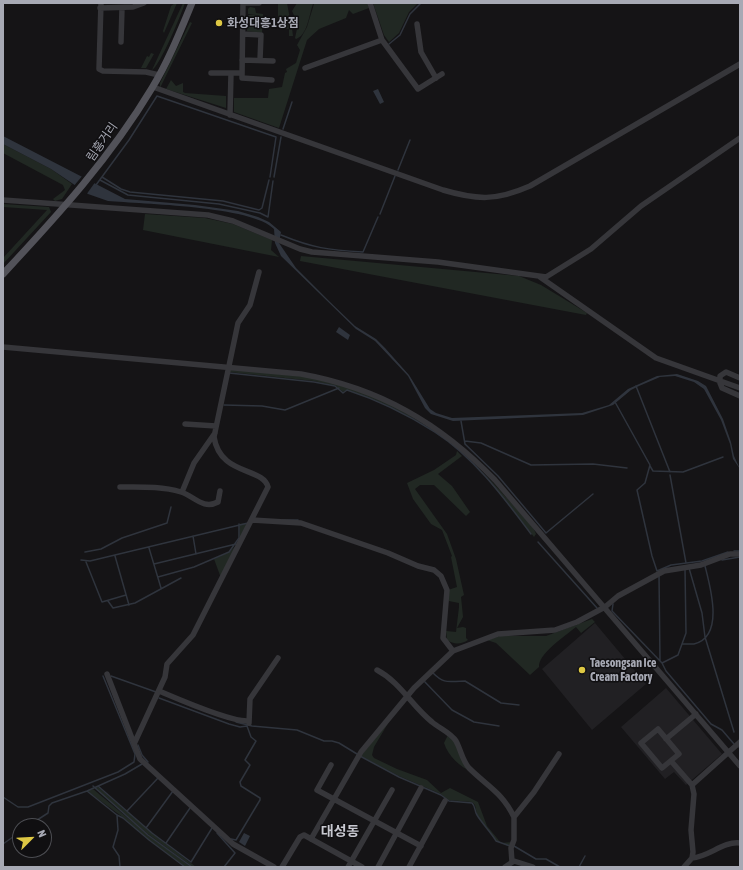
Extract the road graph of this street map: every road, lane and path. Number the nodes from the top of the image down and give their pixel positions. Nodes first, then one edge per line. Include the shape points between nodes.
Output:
1 (144, 3) edge
2 (192, 3) edge
3 (259, 3) edge
4 (370, 3) edge
5 (101, 5) edge
6 (123, 6) edge
7 (417, 24) dead end
8 (243, 34) junction
9 (382, 40) junction
10 (121, 42) dead end
11 (242, 60) junction
12 (260, 60) junction
13 (273, 61) dead end
14 (740, 64) edge
15 (305, 68) dead end
16 (211, 73) dead end
17 (231, 73) junction
18 (242, 73) junction
19 (442, 74) dead end
20 (158, 75) junction
21 (436, 78) junction
22 (272, 80) dead end
23 (153, 87) junction
24 (230, 115) junction
25 (740, 138) edge
26 (3, 200) edge
27 (68, 204) junction
28 (259, 272) dead end
29 (3, 274) edge
30 (540, 277) junction
31 (3, 347) edge
32 (228, 367) junction
33 (740, 378) edge
34 (720, 381) junction
35 (740, 388) edge
36 (740, 396) edge
37 (185, 424) dead end
38 (216, 426) junction
39 (215, 433) junction
40 (120, 487) dead end
41 (220, 491) dead end
42 (182, 492) junction
43 (252, 520) junction
44 (740, 554) edge
45 (605, 607) junction
46 (453, 651) junction
47 (278, 658) dead end
48 (377, 670) dead end
49 (107, 674) dead end
50 (159, 691) junction
51 (407, 696) junction
52 (696, 714) junction
53 (666, 739) junction
54 (740, 742) edge
55 (134, 744) junction
56 (729, 753) junction
57 (558, 754) dead end
58 (671, 761) junction
59 (331, 764) dead end
60 (740, 766) edge
61 (692, 785) junction
62 (421, 788) dead end
63 (392, 790) dead end
64 (334, 798) junction
65 (445, 801) dead end
66 (514, 817) junction
67 (374, 820) junction
68 (398, 833) junction
69 (311, 839) junction
70 (740, 843) edge
71 (421, 846) junction
72 (692, 858) junction
73 (351, 861) junction
74 (512, 862) junction
75 (274, 867) edge
76 (282, 867) edge
77 (348, 867) edge
78 (362, 867) edge
79 (378, 867) edge
80 (409, 867) edge
81 (505, 867) edge
82 (533, 867) edge
83 (684, 867) edge

1 - 6 street
2 - 20 main road, 림흥거리
3 - 8 street via 244,3
4 - 9 street
5 - 6 street
5 - 20 street via 99,69
6 - 10 street
7 - 21 street via 421,52
8 - 11 street
8 - 12 street via 261,35
9 - 15 street
9 - 21 street via 418,89
11 - 12 street
11 - 18 street
12 - 13 street
14 - 24 street via 530,186 493,197 478,198 443,190
16 - 17 street
17 - 18 street
17 - 24 street
18 - 22 street via 242,78
19 - 21 street
20 - 23 main road, 림흥거리
23 - 24 street
23 - 27 main road, 림흥거리 via 91,177
25 - 30 street via 640,206 591,249 550,275
26 - 27 street
27 - 29 main road, 림흥거리
27 - 30 street via 208,215 233,221 300,249 327,254 438,262
28 - 32 street via 250,305 238,322
30 - 34 street via 656,358
31 - 32 street
32 - 38 street
32 - 45 street via 301,374 339,382 373,393 419,417 474,458
33 - 34 street via 726,372 720,376
34 - 35 street
34 - 36 street via 722,388
37 - 38 street
38 - 39 street
39 - 42 street via 194,463
39 - 43 street via 217,449 225,460 267,483 267,493
40 - 42 street via 151,487
41 - 42 street via 218,502 210,504 201,504
43 - 46 street via 301,523 434,570 446,584 443,638
43 - 50 street via 193,634 167,664
44 - 45 street via 730,554 707,564 664,571 618,596
45 - 46 street via 577,622 550,632 498,634
45 - 52 street
46 - 51 street
47 - 50 street via 250,699 249,722 226,717
48 - 51 street via 385,674
49 - 55 street
50 - 55 street
51 - 64 street via 361,752
51 - 66 street via 432,722 455,739 465,763 494,789
52 - 53 street
52 - 56 street
53 - 58 street via 679,754
53 - 58 street via 658,729 641,743 662,768
54 - 56 street
55 - 75 street via 140,759 233,844
56 - 60 street
56 - 61 street
57 - 66 street via 534,792
58 - 61 street
59 - 64 street via 317,790
61 - 72 street
62 - 68 street
63 - 67 street
64 - 67 street
64 - 69 street
65 - 71 street
66 - 74 street
67 - 68 street
67 - 73 street
68 - 71 street
68 - 79 street
69 - 73 street
69 - 76 street via 304,835 300,837
70 - 72 street via 728,844 707,855
71 - 80 street
72 - 83 street
73 - 77 street
73 - 78 street
74 - 81 street
74 - 82 street

